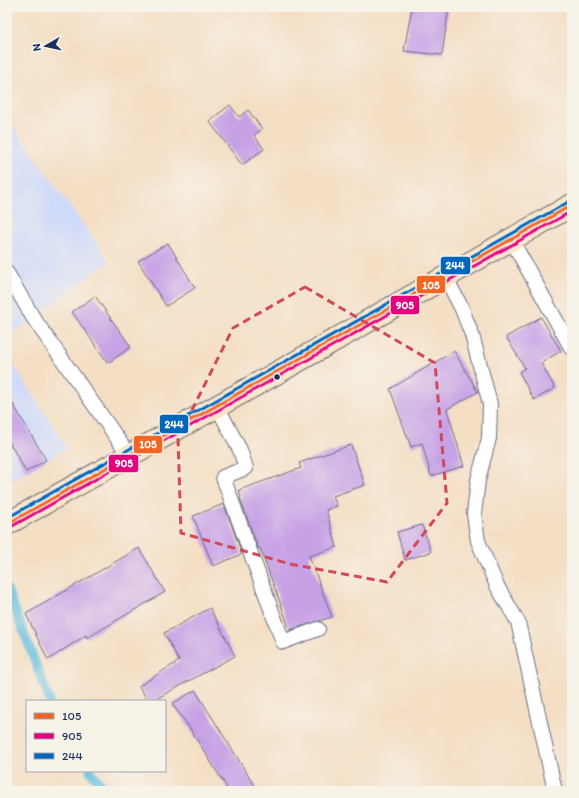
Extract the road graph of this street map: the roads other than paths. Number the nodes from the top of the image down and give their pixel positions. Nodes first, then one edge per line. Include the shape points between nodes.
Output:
1 (572, 205) edge
2 (511, 239) junction
3 (7, 273) edge
4 (445, 276) junction
5 (572, 349) edge
6 (217, 406) junction
7 (129, 455) junction
8 (7, 524) edge
9 (318, 629) dead end
10 (555, 791) edge

1 - 2 main road
2 - 4 main road
2 - 5 lane
3 - 7 lane via 34,319
4 - 6 main road
4 - 10 lane via 472,335 490,404 489,438 478,480 474,514 478,540 497,586 518,622
6 - 7 main road
6 - 9 lane via 240,450 246,468 223,477 283,642
7 - 8 main road

